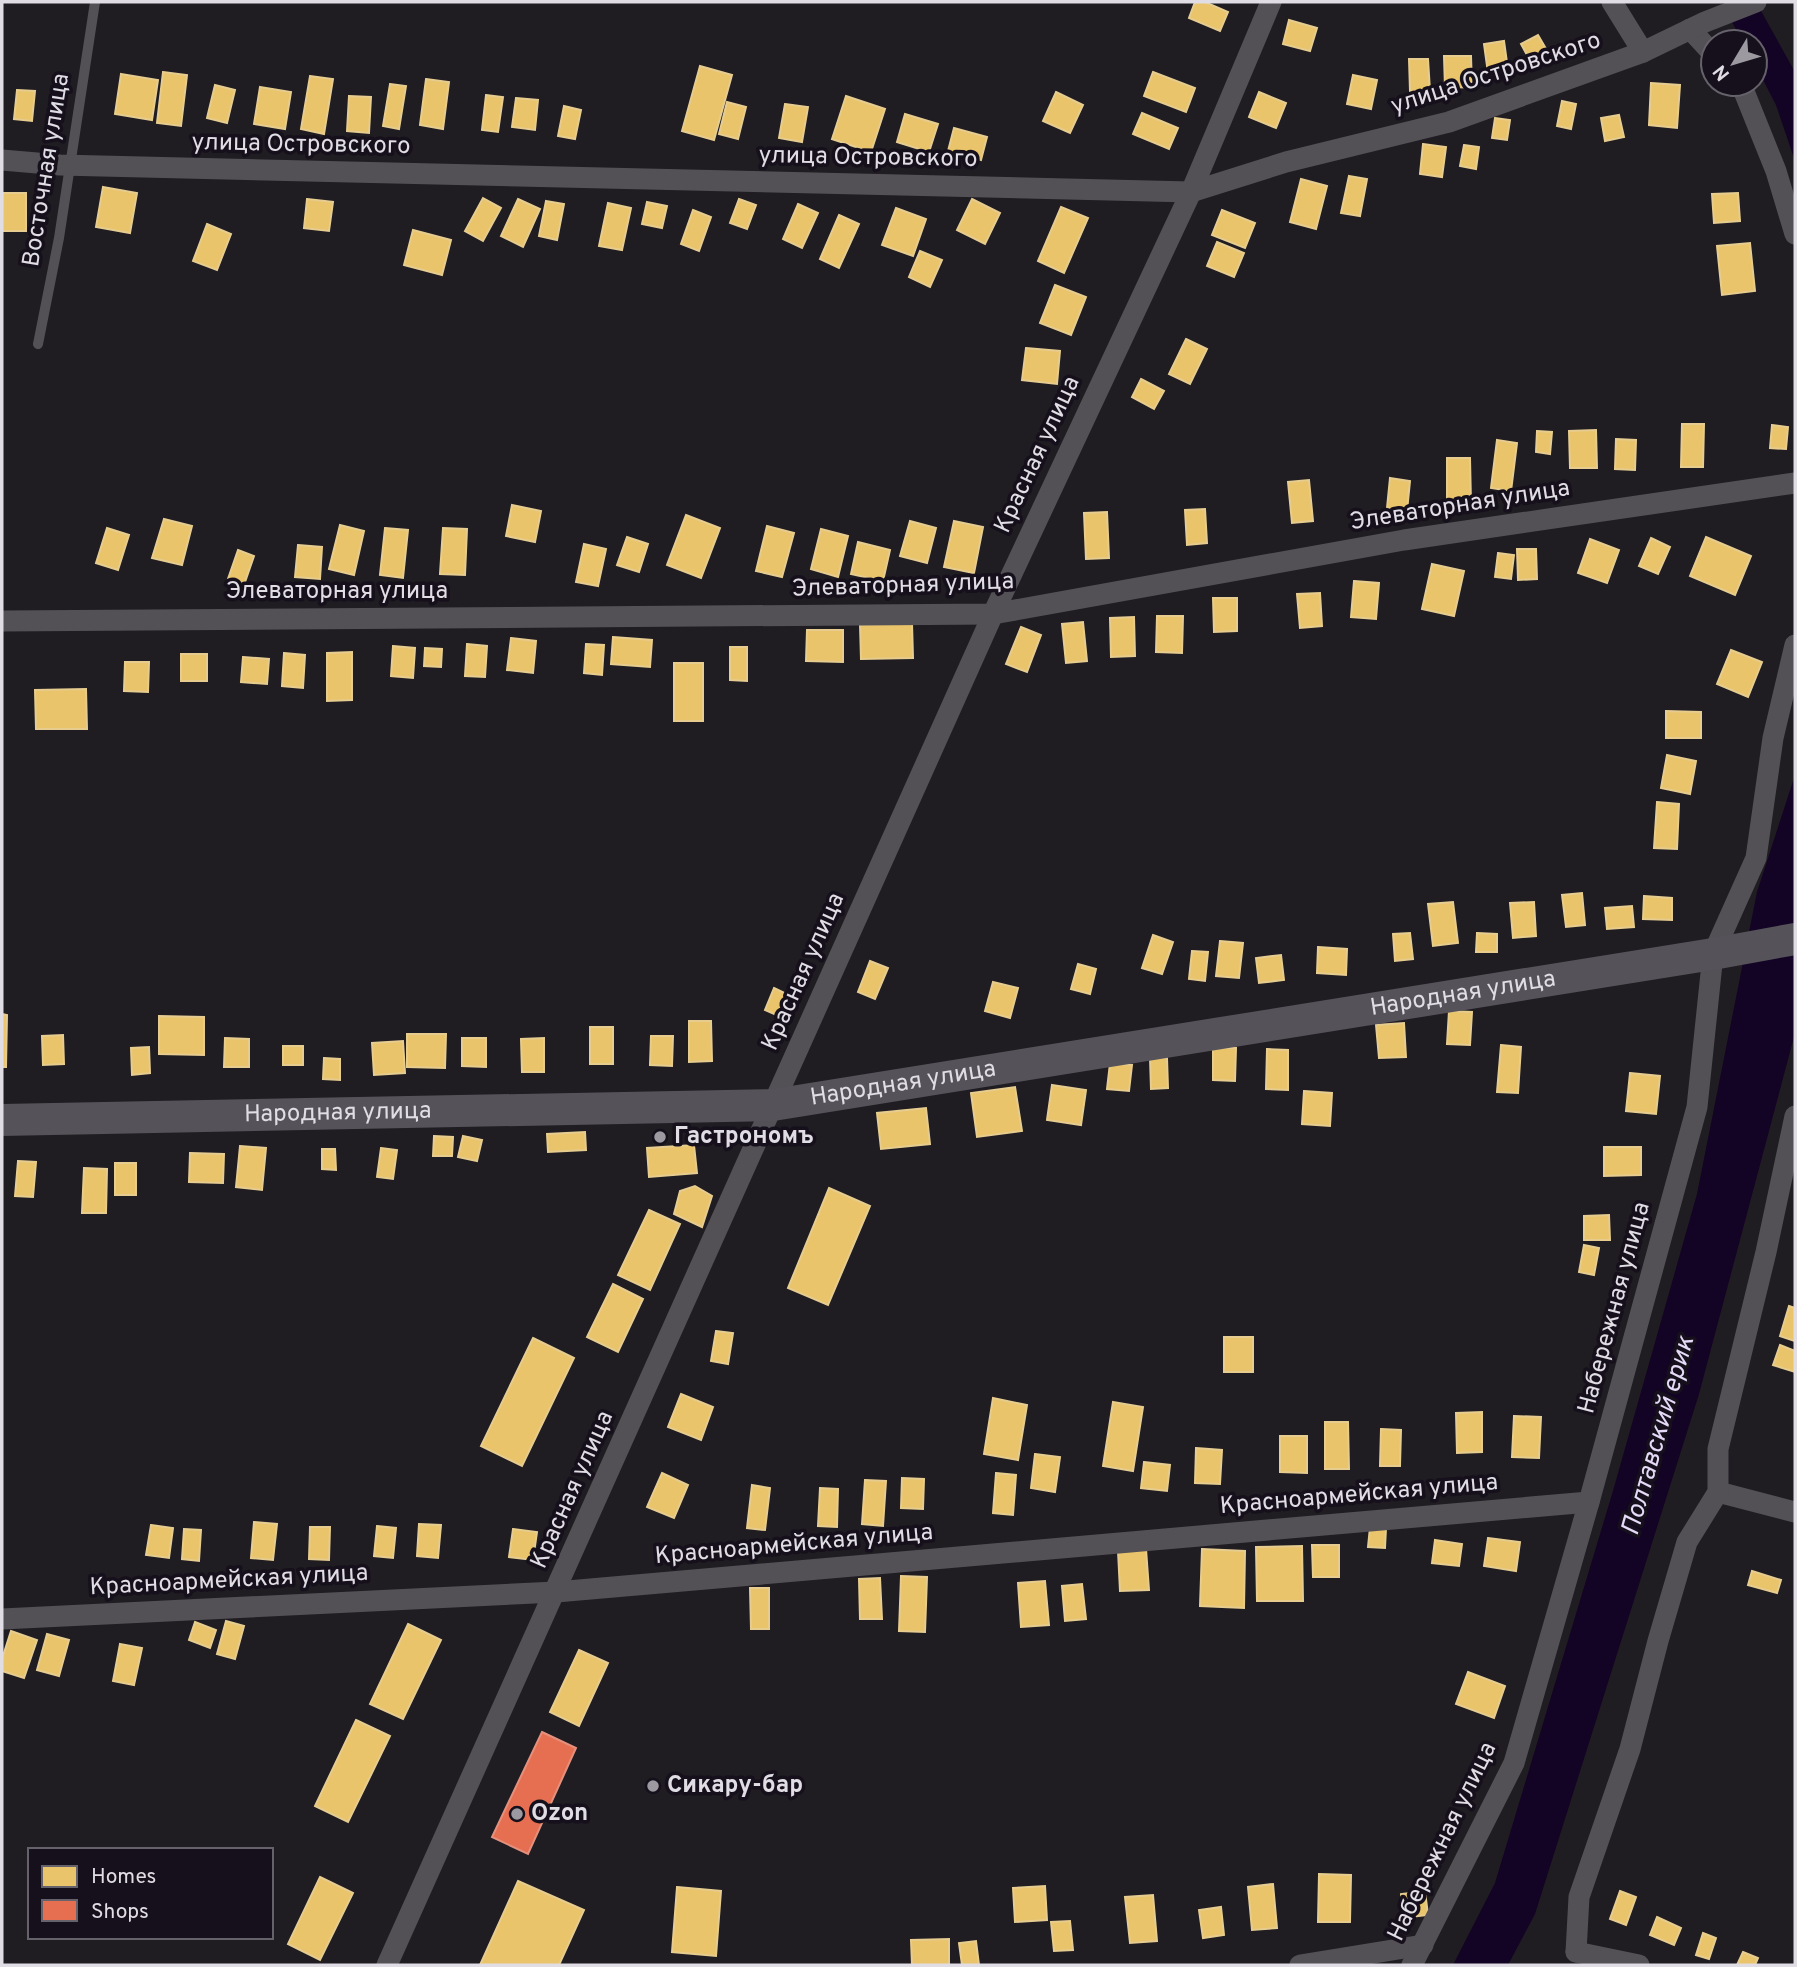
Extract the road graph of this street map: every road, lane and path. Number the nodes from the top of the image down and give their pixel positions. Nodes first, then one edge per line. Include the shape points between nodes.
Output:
1 (95, 2) edge
2 (1271, 2) edge
3 (1612, 2) edge
4 (1756, 2) edge
5 (1697, 26) junction
6 (1699, 30) edge
7 (1643, 52) junction
8 (1747, 98) edge
9 (2, 160) edge
10 (69, 165) junction
11 (1191, 192) junction
12 (1795, 234) edge
13 (38, 344) dead end
14 (1795, 483) edge
15 (993, 614) junction
16 (2, 621) edge
17 (1795, 645) edge
18 (1795, 939) edge
19 (1713, 954) junction
20 (773, 1105) junction
21 (1795, 1116) edge
22 (2, 1120) edge
23 (1718, 1492) junction
24 (1589, 1502) junction
25 (1795, 1512) edge
26 (556, 1592) junction
27 (2, 1619) edge
28 (1423, 1945) junction
29 (1569, 1959) edge
30 (387, 1965) edge
31 (1300, 1965) edge
32 (1412, 1965) edge
33 (1639, 1965) edge

1 - 10 lane, Восточная улица
2 - 11 street, Красная улица
3 - 7 street
4 - 5 street
5 - 6 street
5 - 7 street, улица Островского
7 - 11 street, улица Островского via 1449,122 1286,162
8 - 12 street
9 - 10 street, улица Островского
10 - 11 street, улица Островского
10 - 13 lane, Восточная улица via 60,238
11 - 15 street, Красная улица
14 - 15 street, Элеваторная улица via 1404,540
15 - 16 street, Элеваторная улица
15 - 20 street, Красная улица
17 - 19 street, Набережная улица via 1773,738 1756,858
18 - 19 main road, Народная улица
19 - 20 main road, Народная улица
19 - 24 street, Набережная улица via 1697,1107
20 - 22 main road, Народная улица
20 - 26 street, Красная улица
21 - 23 street via 1718,1449
23 - 25 street
23 - 29 street via 1687,1542 1630,1749 1579,1898
24 - 26 street, Красноармейская улица
24 - 28 street, Набережная улица via 1514,1763
26 - 27 street, Красноармейская улица
26 - 30 street, Красная улица
28 - 31 street
28 - 32 street, Набережная улица
29 - 33 street

